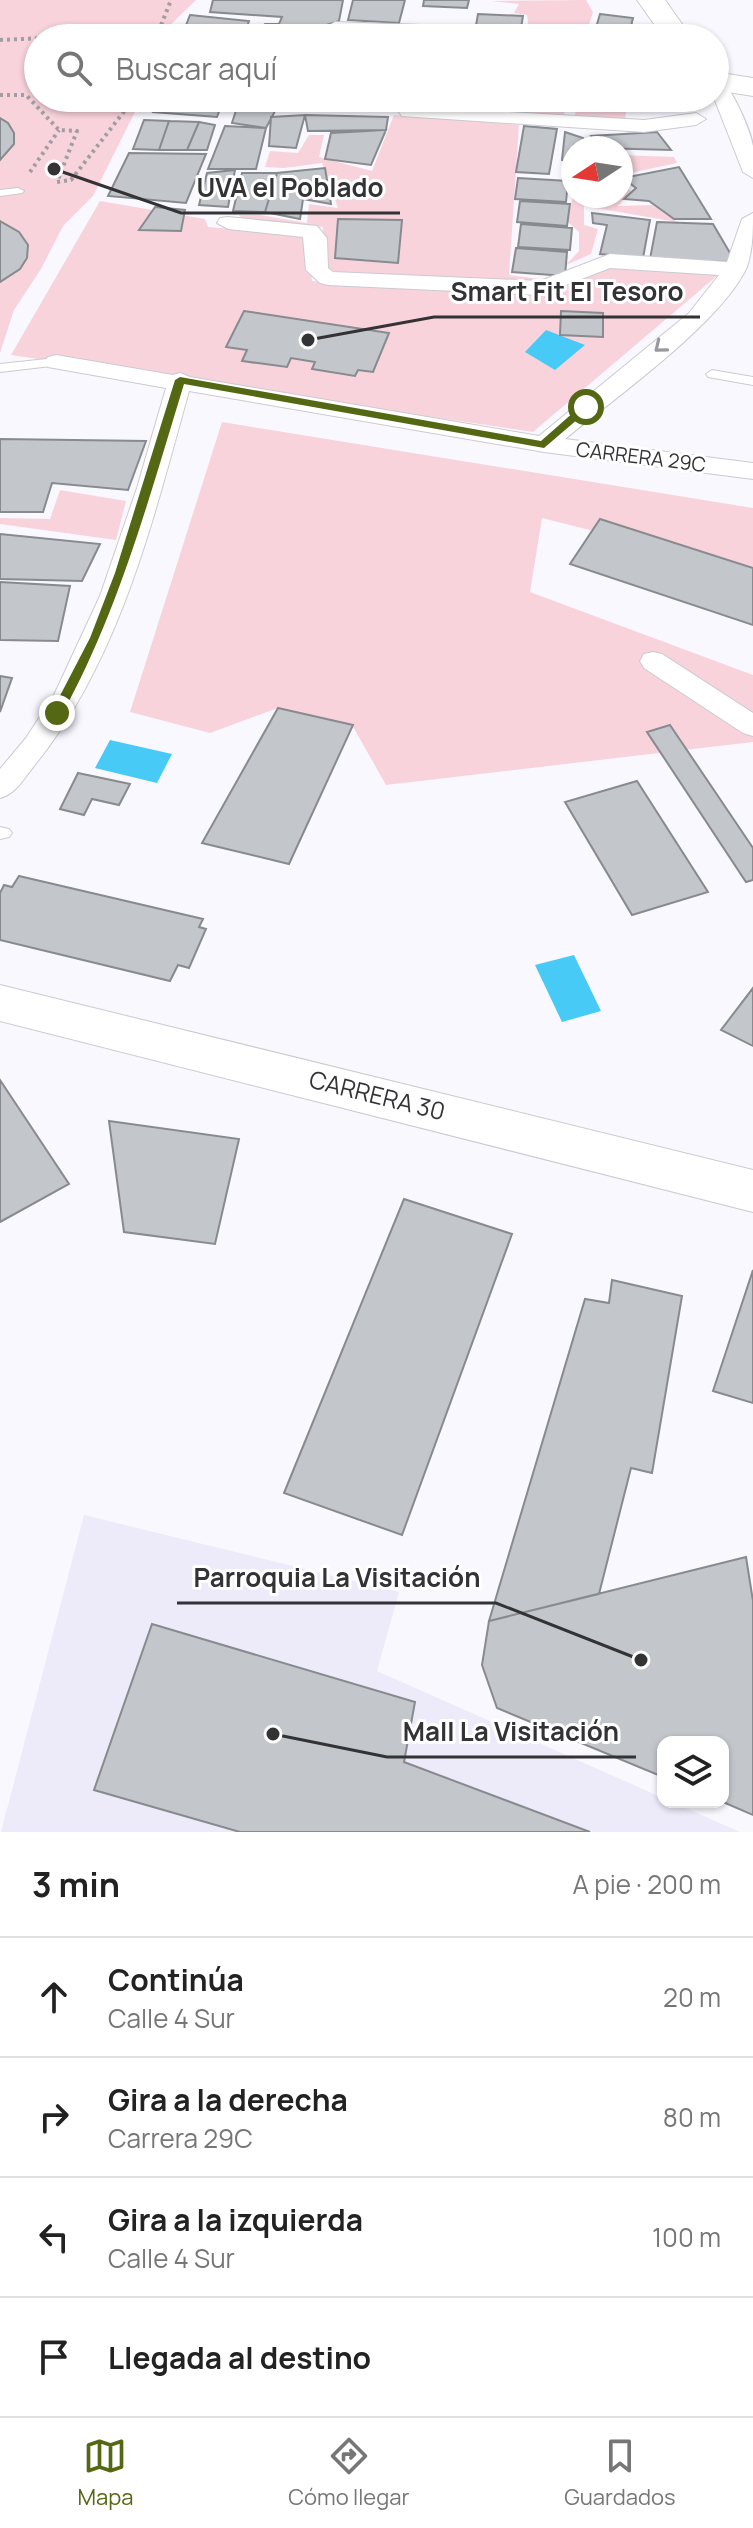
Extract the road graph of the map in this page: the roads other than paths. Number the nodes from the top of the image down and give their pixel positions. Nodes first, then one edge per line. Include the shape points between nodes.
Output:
1 (651, 0) edge
2 (668, 24) edge
3 (729, 83) edge
4 (753, 87) edge
5 (409, 112) dead end
6 (699, 112) edge
7 (716, 112) edge
8 (717, 130) junction
9 (753, 172) edge
10 (18, 191) road end
11 (0, 193) edge
12 (753, 219) edge
13 (228, 223) dead end
14 (735, 269) junction
15 (56, 362) joint
16 (0, 368) edge
17 (712, 374) dead end
18 (180, 380) junction
19 (753, 381) edge
20 (544, 444) junction
21 (753, 471) edge
22 (653, 661) dead end
23 (753, 726) edge
24 (0, 788) edge
25 (0, 1003) edge
26 (753, 1191) edge

1 - 2 street
3 - 4 street
5 - 8 street
6 - 8 street
7 - 8 street
8 - 9 street
10 - 11 lane
12 - 14 street
13 - 14 street via 309,231 316,238 317,270 328,278 540,288 610,261
14 -> 20 street via 697,318
15 - 16 lane
15 - 18 street, CARRERA 29C
17 - 19 lane
18 - 20 street, CARRERA 29C
18 - 24 street via 96,638 57,713
20 - 21 street, CARRERA 29C
22 - 23 street
25 - 26 street, CARRERA 30

